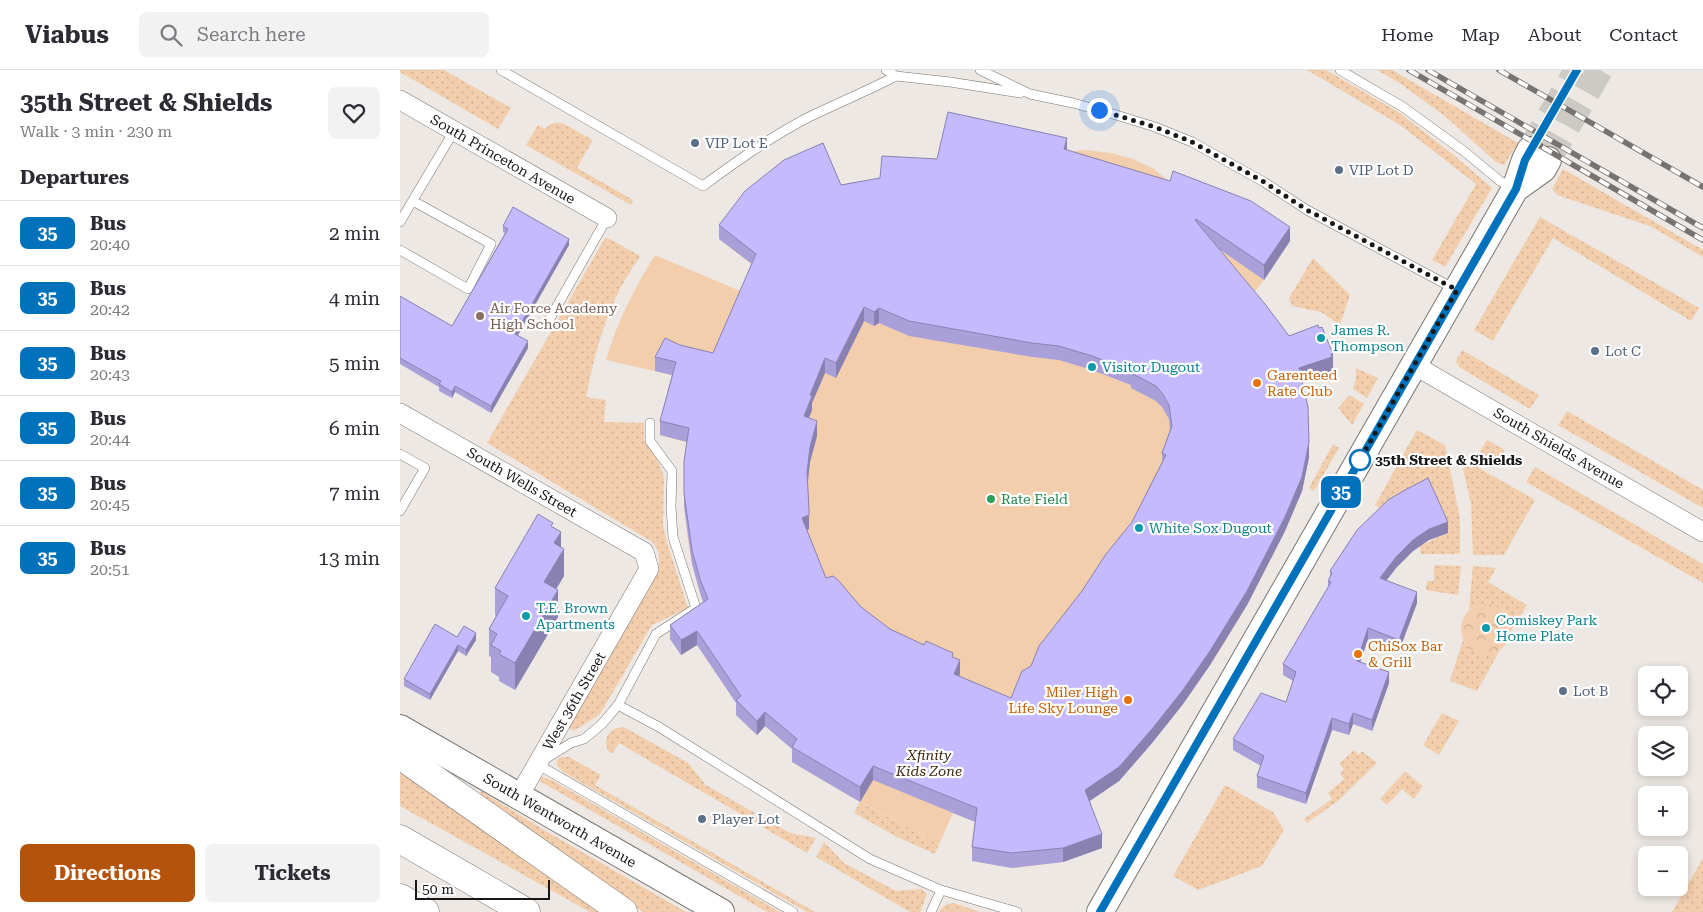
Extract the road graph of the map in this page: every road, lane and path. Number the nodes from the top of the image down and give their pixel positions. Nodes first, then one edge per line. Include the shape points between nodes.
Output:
1 (501, 70) edge
2 (886, 70) edge
3 (980, 70) edge
4 (1340, 70) edge
5 (896, 76) junction
6 (1030, 94) junction
7 (400, 100) edge
8 (454, 131) junction
9 (1539, 155) tunnel mouth
10 (1516, 189) junction
11 (413, 201) junction
12 (607, 218) joint
13 (400, 222) edge
14 (400, 250) edge
15 (1457, 290) junction
16 (548, 322) dead end
17 (1414, 365) junction
18 (400, 413) edge
19 (650, 423) dead end
20 (400, 454) edge
21 (400, 511) edge
22 (1703, 532) edge
23 (644, 552) joint
24 (618, 705) junction
25 (400, 728) edge
26 (400, 756) edge
27 (538, 764) junction
28 (519, 796) junction
29 (400, 840) edge
30 (941, 890) junction
31 (400, 898) edge
32 (425, 912) edge
33 (526, 912) edge
34 (623, 912) edge
35 (721, 912) edge
36 (793, 912) edge
37 (931, 912) edge
38 (1017, 912) edge
39 (1100, 912) edge

1 - 5 lane via 704,186 751,152 809,118
2 - 5 lane
3 - 6 lane
4 - 10 lane via 1403,106
5 - 6 lane
6 - 15 lane via 1073,102 1192,142 1316,215
7 - 8 street, South Princeton Avenue
8 - 11 lane
8 - 12 street, South Princeton Avenue
9 - 10 main road via 1525,160
10 - 15 main road
11 - 13 lane
11 - 14 lane via 491,244 468,288
12 - 16 lane
15 - 17 main road
17 - 22 street, South Shields Avenue
17 - 39 main road
18 - 23 street, South Wells Street
19 - 24 lane via 650,441 672,471 674,537 696,608 656,634
20 - 21 lane via 425,468
23 - 27 street, West 36th Street via 649,569
24 - 27 lane via 584,739 572,742
24 - 30 lane via 870,859
25 - 28 main road, South Wentworth Avenue
26 - 34 highway
27 - 28 street, West 36th Street
27 - 36 lane
28 - 35 main road, South Wentworth Avenue
29 - 33 highway
30 - 37 lane
30 - 38 lane
31 - 32 highway

